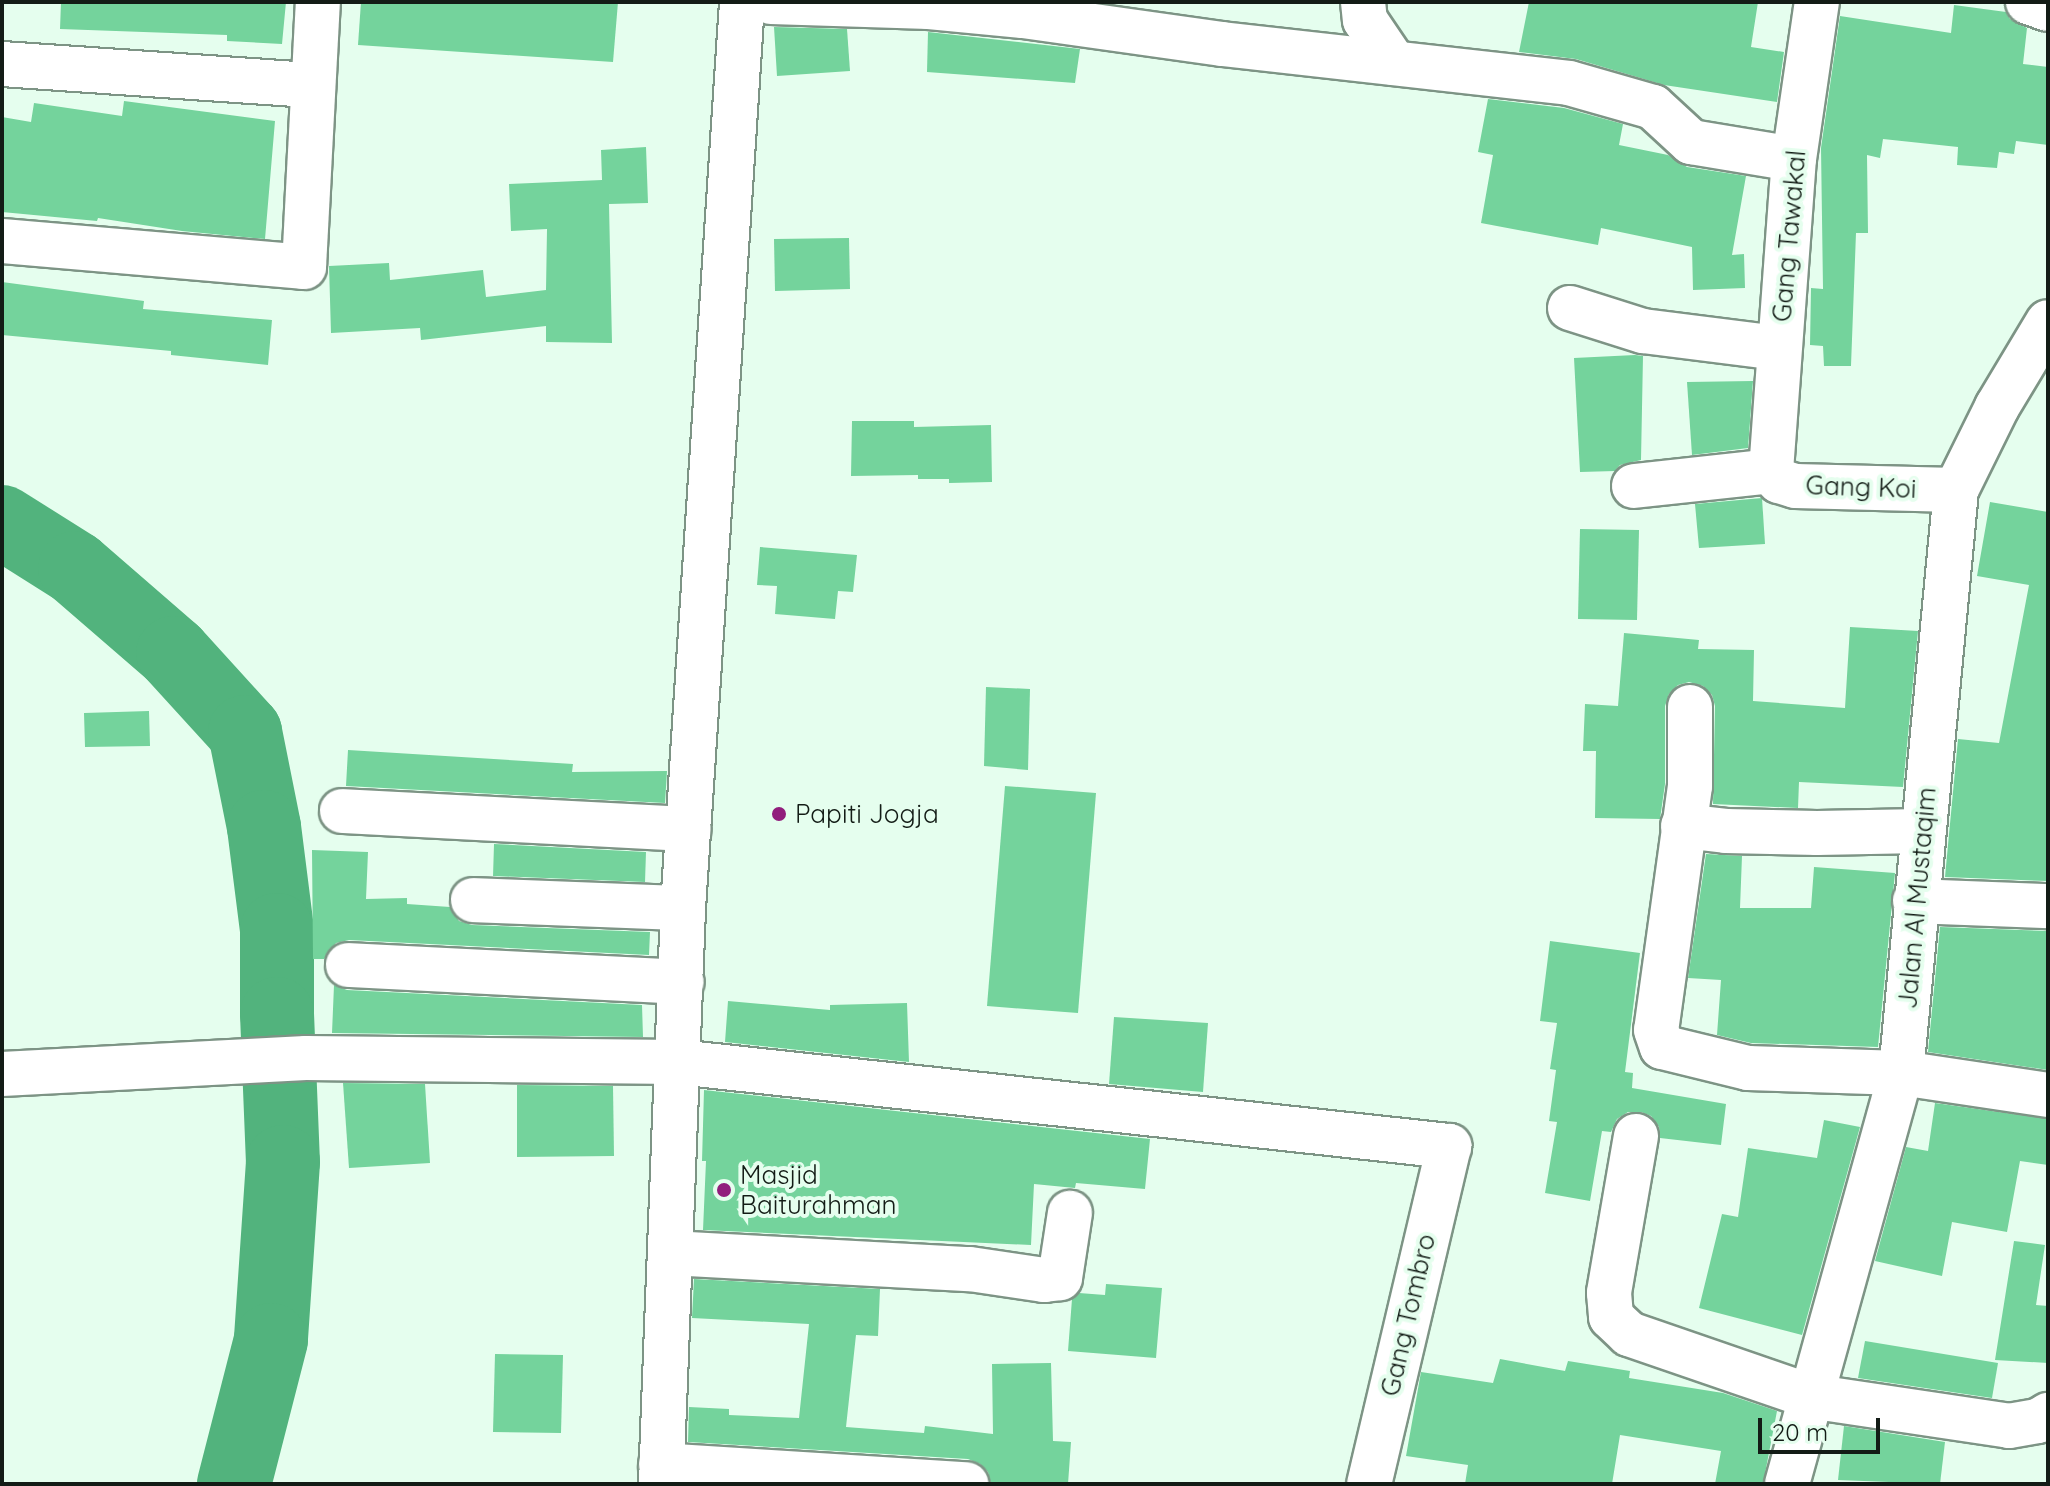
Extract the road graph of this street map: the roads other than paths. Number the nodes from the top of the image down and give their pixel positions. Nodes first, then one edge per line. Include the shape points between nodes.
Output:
1 (318, 2) edge
2 (742, 2) edge
3 (771, 2) edge
4 (1363, 2) edge
5 (1817, 2) edge
6 (2028, 2) edge
7 (2048, 9) edge
8 (1394, 63) junction
9 (2, 64) edge
10 (312, 85) junction
11 (1794, 159) junction
12 (2, 241) edge
13 (1570, 308) dead end
14 (2048, 322) edge
15 (1778, 348) junction
16 (1771, 471) junction
17 (1634, 486) dead end
18 (1956, 490) junction
19 (1690, 707) dead end
20 (342, 811) dead end
21 (1683, 826) junction
22 (689, 829) junction
23 (1922, 831) junction
24 (473, 900) dead end
25 (1915, 901) junction
26 (2048, 906) edge
27 (683, 908) junction
28 (348, 965) dead end
29 (682, 982) junction
30 (678, 1062) junction
31 (1901, 1073) junction
32 (2, 1074) edge
33 (2048, 1095) edge
34 (1636, 1136) dead end
35 (1070, 1213) dead end
36 (670, 1253) junction
37 (1809, 1396) junction
38 (2048, 1415) edge
39 (661, 1474) edge
40 (966, 1484) edge
41 (1369, 1484) edge
42 (1787, 1484) edge

1 - 10 street
2 - 22 street
3 - 8 street via 1023,16
4 - 8 street via 1365,20
5 - 11 street, Gang Tawakal
6 - 7 street
8 - 11 street via 1569,83 1653,107 1691,142
9 - 10 street
10 - 12 street via 304,267
11 - 15 street, Gang Tawakal
13 - 15 street via 1643,331
14 - 18 street, Jalan Al Mustaqim
15 - 16 street, Gang Tawakal
16 - 17 street
16 - 18 street, Gang Koi via 1779,481 1795,486
18 - 23 street, Jalan Al Mustaqim
19 - 21 street via 1690,786
20 - 22 street
21 - 23 street via 1817,833
21 - 31 street via 1656,1030 1662,1047 1748,1068
22 - 27 street
23 - 25 street, Jalan Al Mustaqim
24 - 27 street
25 - 26 street
25 - 31 street, Jalan Al Mustaqim
27 - 29 street
28 - 29 street
29 - 30 street
30 - 32 street via 306,1058
30 - 36 street
30 - 41 street, Gang Tombro via 1449,1146
31 - 33 street
31 - 37 street, Jalan Al Mustaqim
34 - 37 street via 1609,1293 1611,1317 1629,1334
35 - 36 street via 1060,1278 1044,1280 970,1269
36 - 39 street
37 - 38 street via 2009,1426
37 - 42 street, Jalan Al Mustaqim
39 - 40 street

